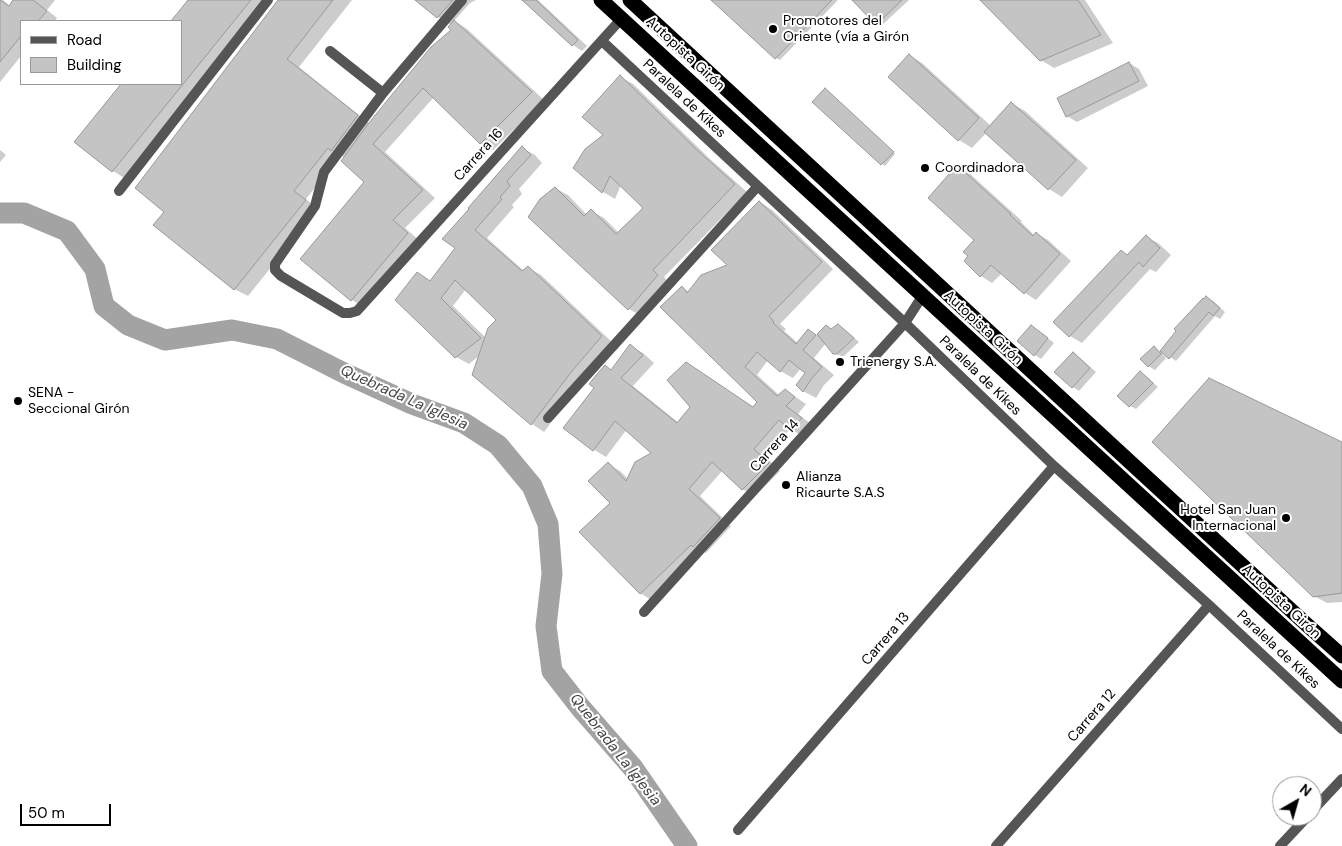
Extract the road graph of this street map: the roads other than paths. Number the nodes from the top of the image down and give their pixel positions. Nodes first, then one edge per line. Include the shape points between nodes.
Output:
1 (268, 0) edge
2 (462, 0) edge
3 (601, 0) edge
4 (630, 0) edge
5 (622, 18) junction
6 (602, 41) junction
7 (330, 51) dead end
8 (382, 93) junction
9 (758, 186) junction
10 (119, 190) dead end
11 (923, 295) junction
12 (905, 323) junction
13 (548, 418) dead end
14 (1054, 466) junction
15 (1209, 605) junction
16 (644, 612) dead end
17 (1342, 656) edge
18 (1342, 681) edge
19 (1342, 729) edge
20 (1342, 779) edge
21 (1322, 800) edge
22 (1299, 826) edge
23 (738, 830) dead end
24 (996, 846) edge
25 (1280, 846) edge

1 - 10 street
2 - 8 street
3 - 5 highway, Autopista Girón
4 - 17 highway, Autopista Girón
5 - 6 street, Carrera 16
5 - 11 highway, Autopista Girón
6 - 8 street, Carrera 16 via 357,311 343,313 281,276 275,270 275,264 315,206 324,172
6 - 9 street, Paralela de Kikes
7 - 8 street
9 - 12 street, Paralela de Kikes
9 - 13 street
11 - 12 street, Carrera 14
11 - 18 highway, Autopista Girón
12 - 14 street, Paralela de Kikes
12 - 16 street, Carrera 14
14 - 15 street, Paralela de Kikes
14 - 23 street, Carrera 13
15 - 19 street, Paralela de Kikes
15 - 24 street, Carrera 12
20 - 21 street
22 - 25 street

